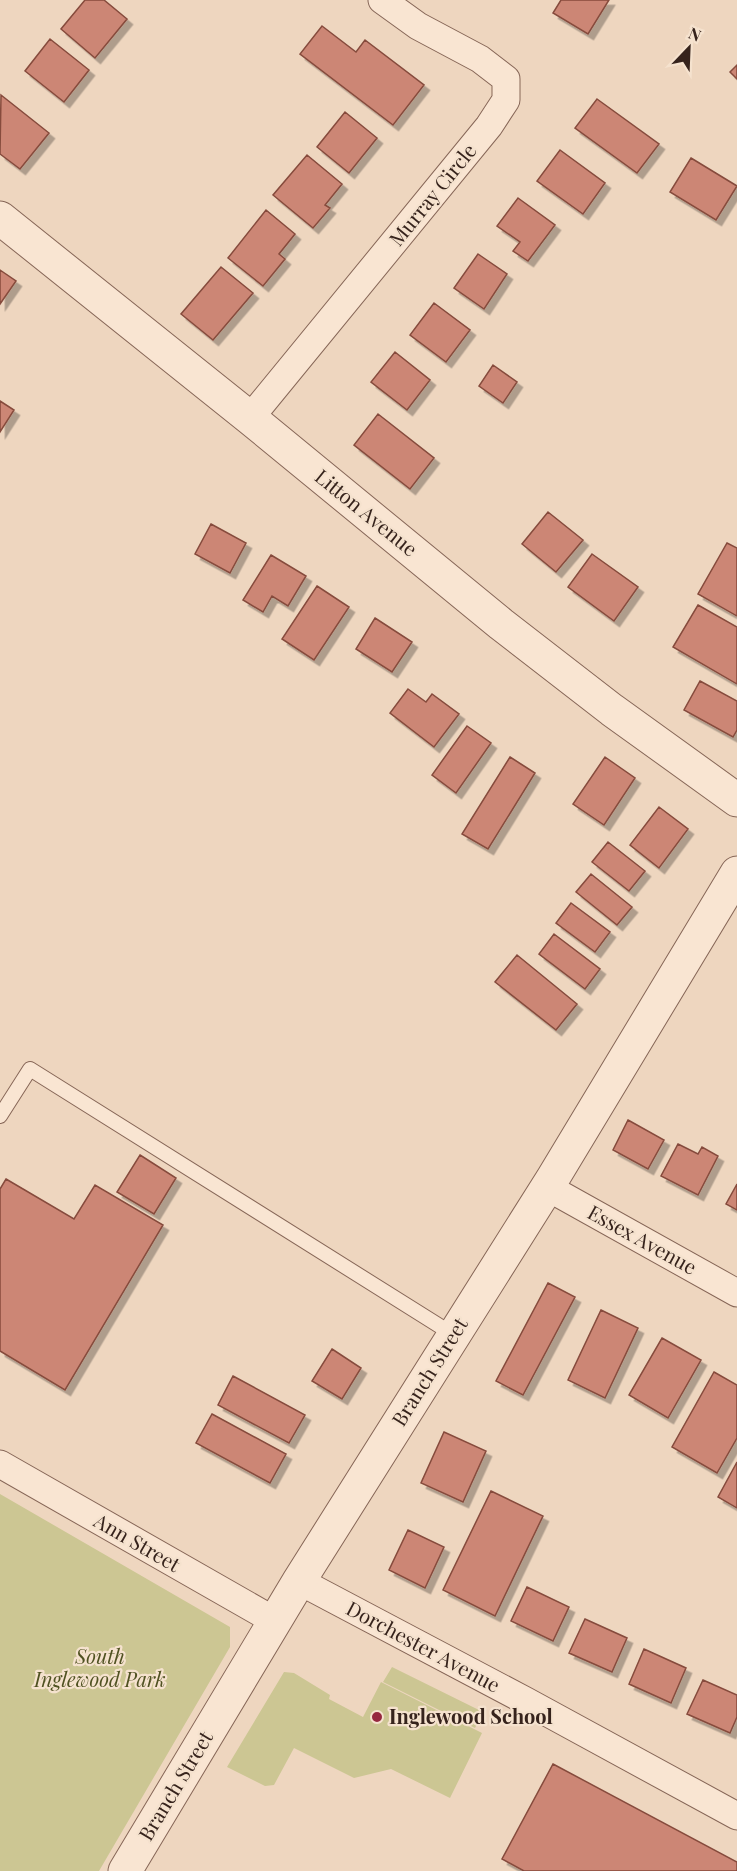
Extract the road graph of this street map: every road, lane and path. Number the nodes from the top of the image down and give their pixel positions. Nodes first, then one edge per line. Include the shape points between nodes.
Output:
1 (382, 0) edge
2 (0, 218) edge
3 (250, 418) junction
4 (737, 800) edge
5 (737, 873) edge
6 (0, 1116) edge
7 (547, 1187) junction
8 (737, 1293) edge
9 (454, 1335) junction
10 (0, 1464) edge
11 (299, 1581) junction
12 (275, 1621) junction
13 (737, 1816) edge
14 (125, 1871) edge

1 - 3 street, Murray Circle via 506,79 506,100 489,126
2 - 3 street, Litton Avenue
3 - 4 street, Litton Avenue via 501,624
5 - 7 street, Branch Street
6 - 9 lane via 30,1069
7 - 8 street, Essex Avenue
7 - 9 street, Branch Street
9 - 11 street, Branch Street
10 - 12 street, Ann Street
11 - 12 street, Branch Street
11 - 13 street, Dorchester Avenue
12 - 14 street, Branch Street

